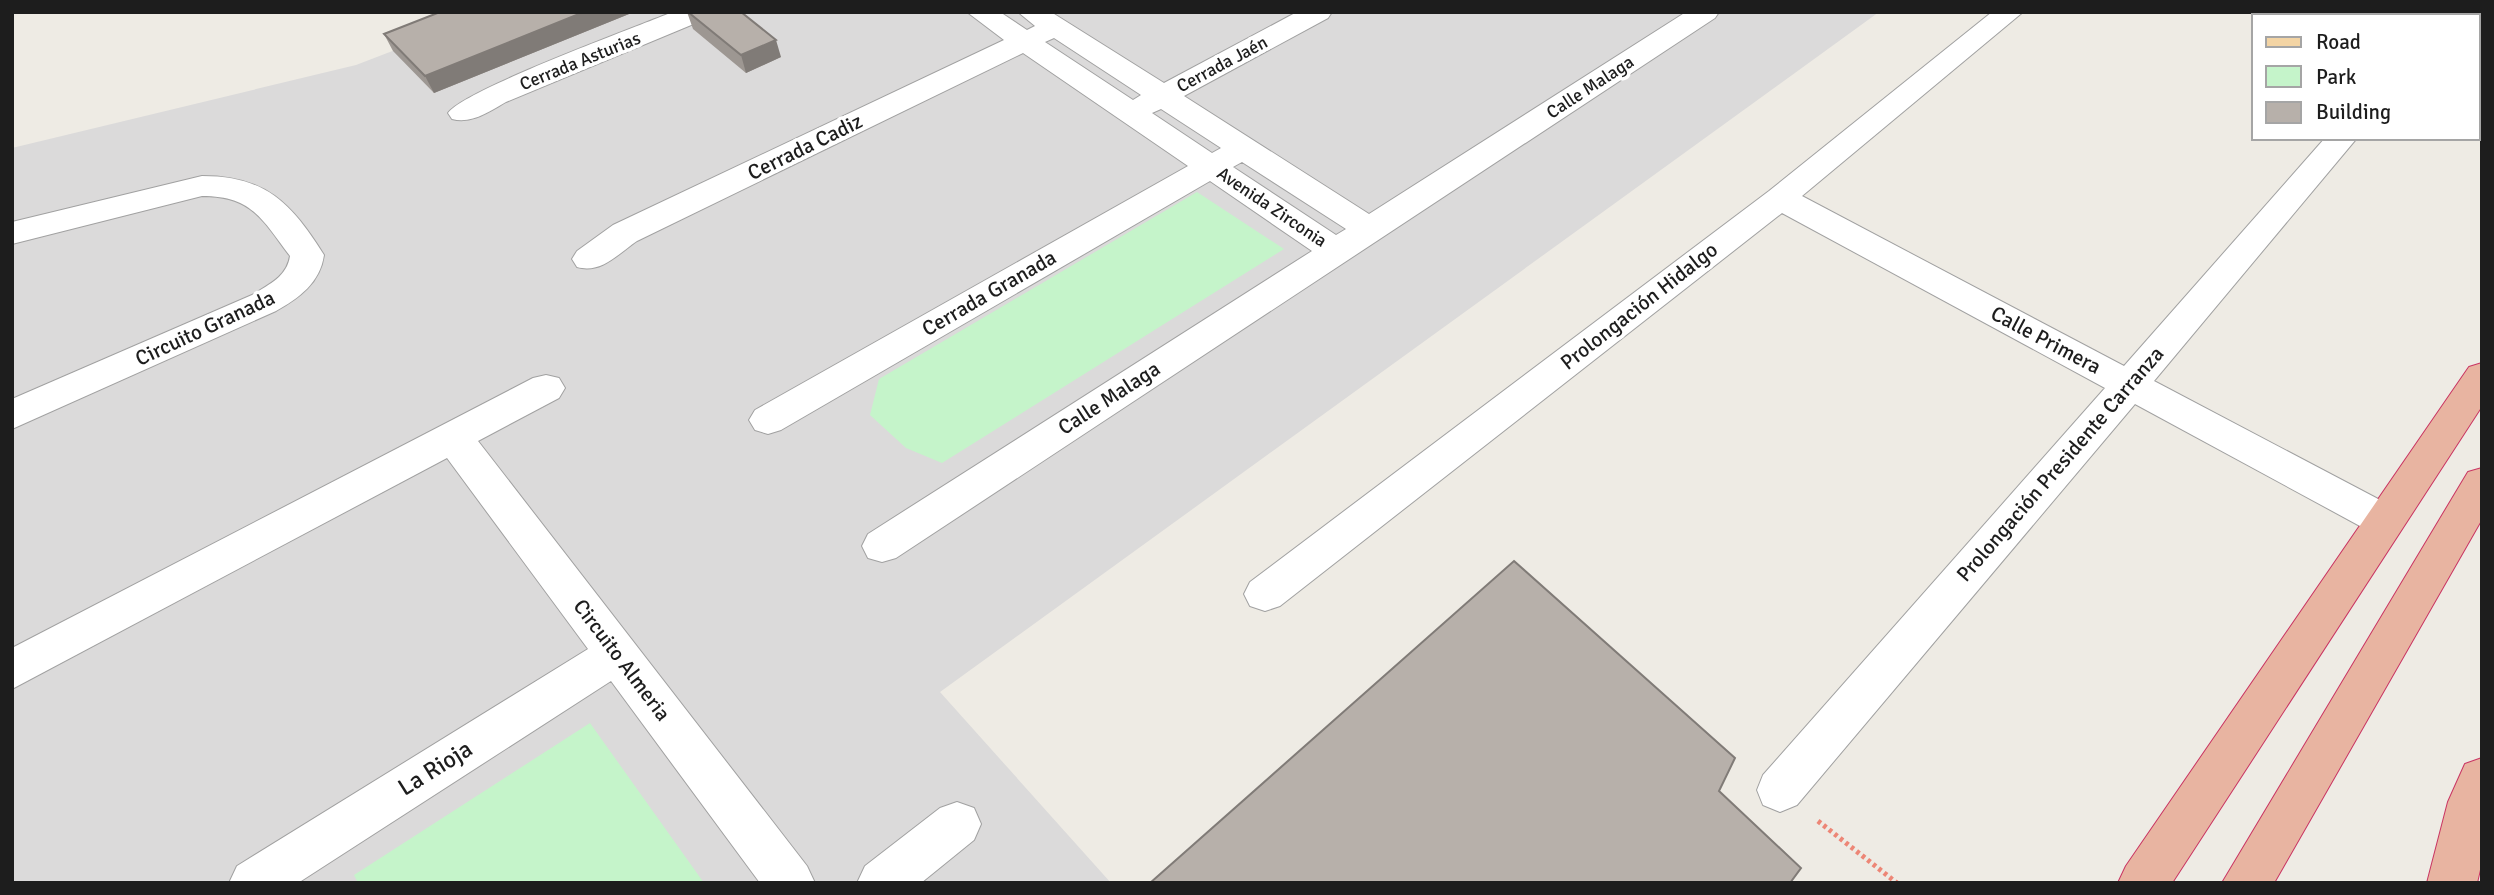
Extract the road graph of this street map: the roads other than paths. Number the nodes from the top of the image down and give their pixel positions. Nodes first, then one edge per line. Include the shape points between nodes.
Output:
1 (698, 12) edge
2 (981, 12) edge
3 (1318, 12) edge
4 (1705, 12) edge
5 (2009, 12) edge
6 (1037, 27) edge
7 (1163, 96) junction
8 (463, 113) dead end
9 (1131, 113) junction
10 (2340, 140) edge
11 (1243, 148) junction
12 (1210, 166) junction
13 (1780, 198) junction
14 (1369, 229) junction
15 (12, 233) edge
16 (1336, 251) junction
17 (589, 259) dead end
18 (2482, 376) edge
19 (2129, 384) junction
20 (546, 388) dead end
21 (12, 415) edge
22 (768, 419) dead end
23 (454, 438) junction
24 (2482, 483) edge
25 (2385, 521) junction
26 (882, 546) dead end
27 (1265, 594) dead end
28 (617, 654) junction
29 (12, 670) edge
30 (2482, 779) edge
31 (1780, 790) road end
32 (957, 824) dead end
33 (254, 883) edge
34 (790, 883) edge
35 (882, 883) edge
36 (2143, 883) edge
37 (2247, 883) edge
38 (2452, 883) edge

1 - 8 street, Cerrada Asturias
2 - 6 street, Avenida Zirconia
3 - 7 street, Cerrada Jaén
4 - 14 street, Calle Malaga
5 - 13 street, Prolongación Hidalgo
6 - 7 street, Avenida Zirconia
6 - 9 street, Avenida Zirconia
6 - 17 street, Cerrada Cadiz via 625,233
7 - 9 street, Cerrada Jaén
7 - 11 street, Avenida Zirconia
9 - 12 street, Avenida Zirconia
10 - 19 street, Prolongación Presidente Carranza
11 - 12 street, Cerrada Granada
11 - 14 street, Avenida Zirconia
12 - 16 street, Avenida Zirconia
12 - 22 street, Cerrada Granada
13 - 19 street, Calle Primera
13 - 27 street, Prolongación Hidalgo
14 - 16 street, Avenida Zirconia
15 - 21 street, Circuito Granada via 202,186 224,185 259,196 307,255 301,275 264,303
16 - 26 street, Calle Malaga
18 - 25 highway
19 - 25 street, Calle Primera
19 - 31 street, Prolongación Presidente Carranza
20 - 23 street
23 - 28 street, Circuito Almeria
23 - 29 street
24 - 37 highway
25 - 36 highway
28 - 33 street, La Rioja
28 - 34 street, Circuito Almeria
30 - 38 highway
32 - 35 street

